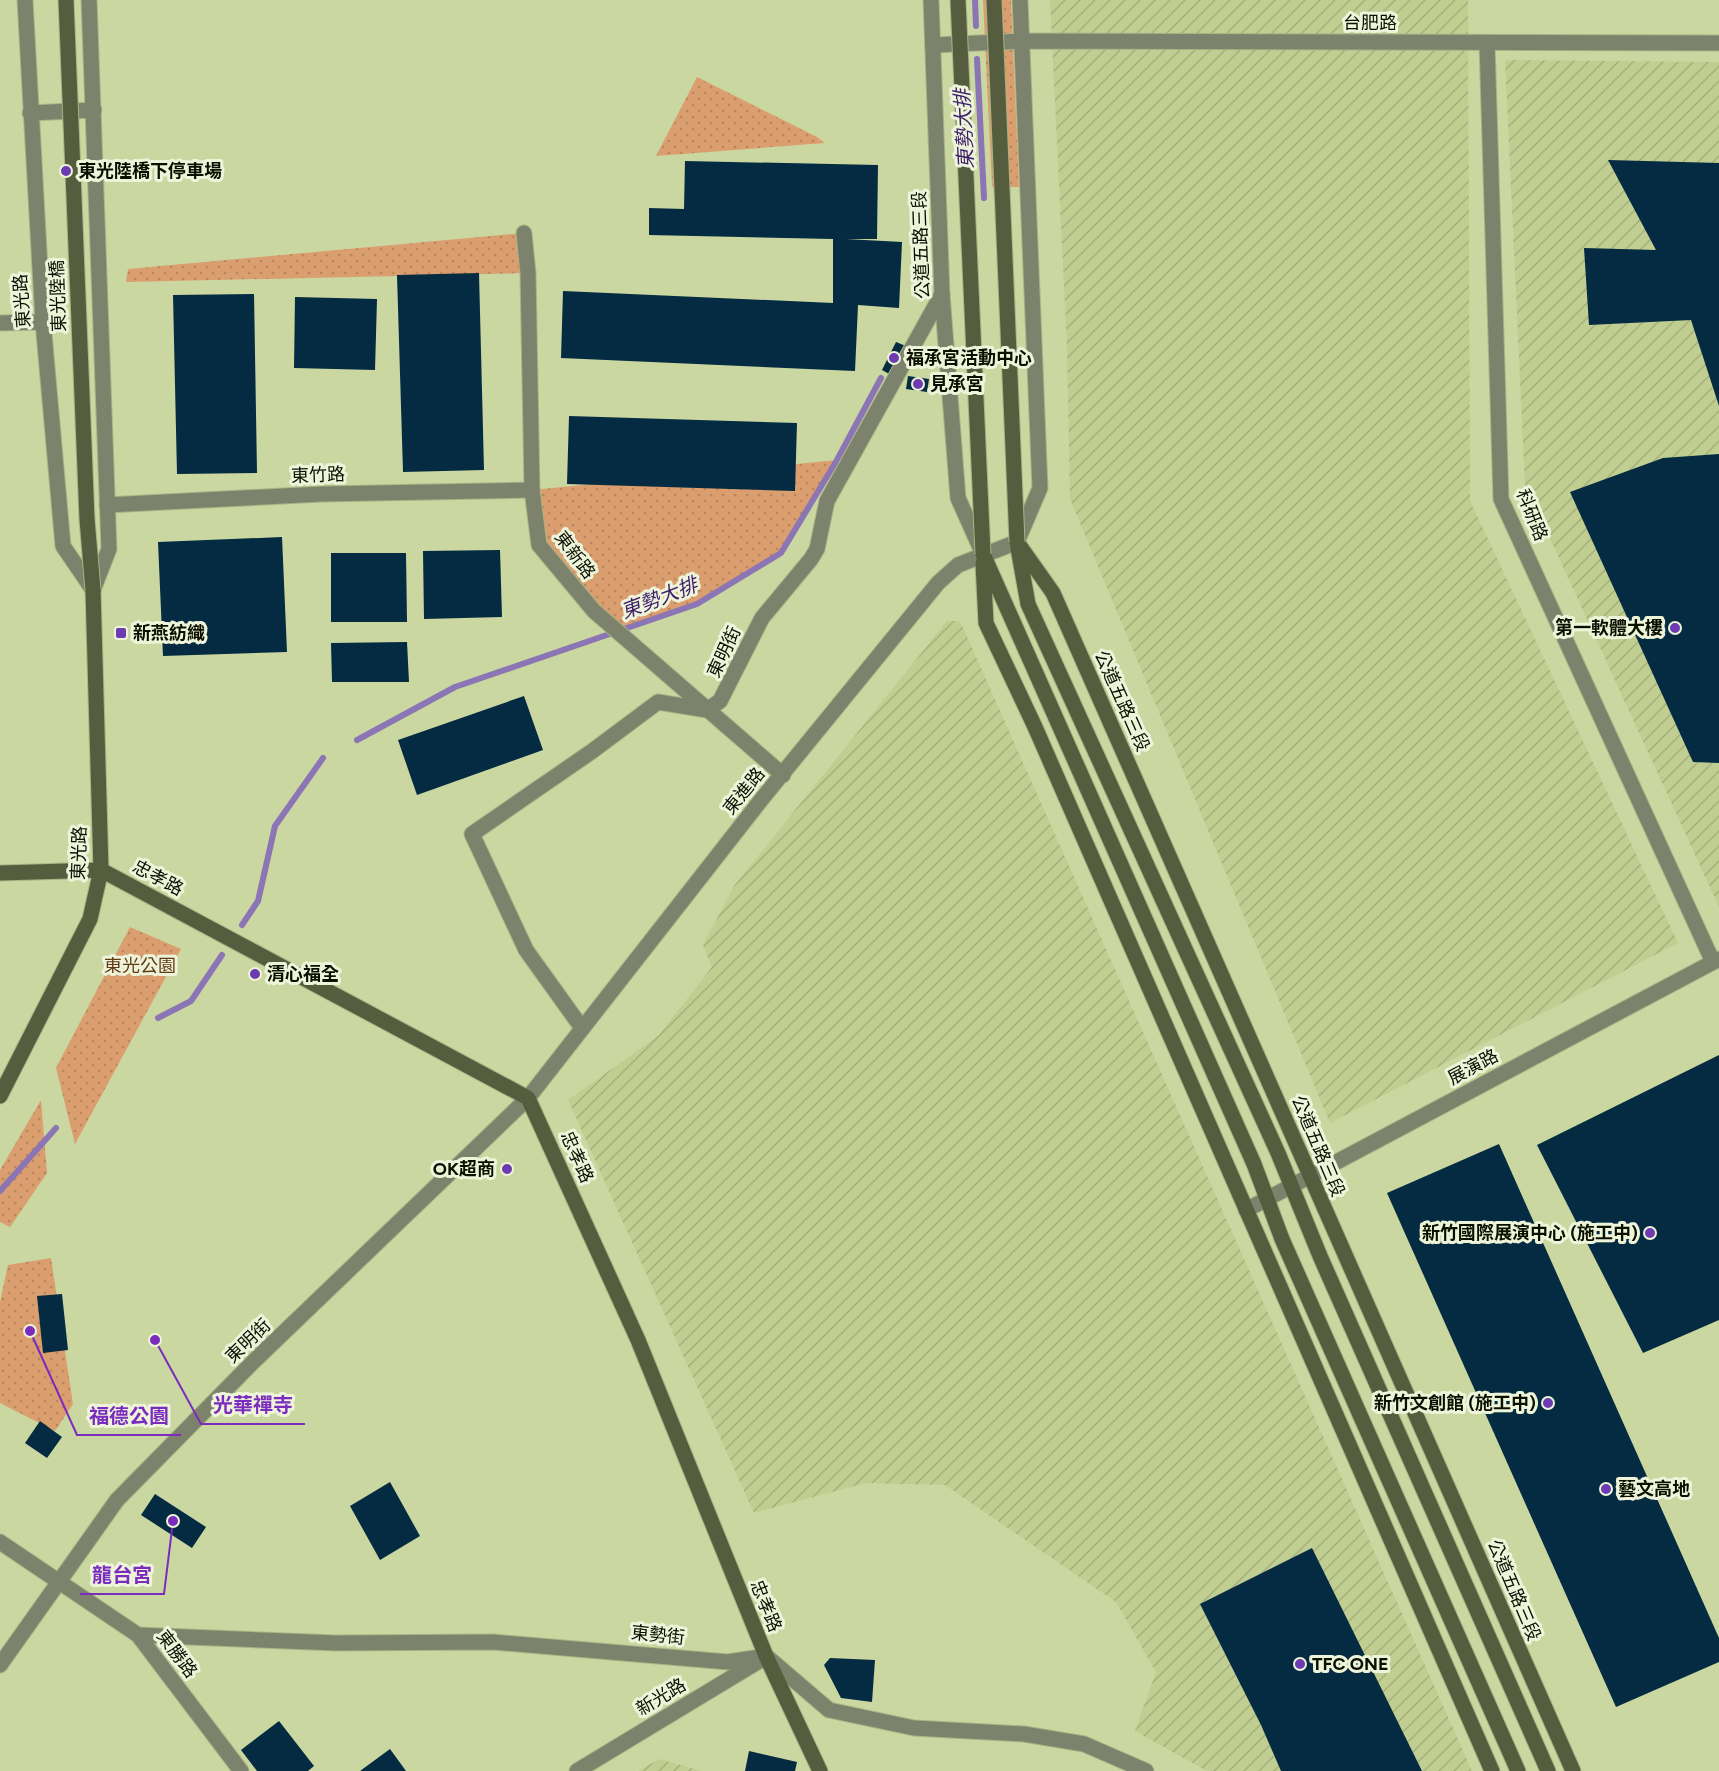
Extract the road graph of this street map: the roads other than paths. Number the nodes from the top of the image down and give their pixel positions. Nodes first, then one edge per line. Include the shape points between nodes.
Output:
1 (25, 0) edge
2 (66, 0) edge
3 (89, 0) edge
4 (931, 0) edge
5 (958, 0) edge
6 (994, 0) edge
7 (1020, 0) edge
8 (1021, 41) junction
9 (1487, 43) junction
10 (1719, 43) edge
11 (933, 45) junction
12 (94, 110) junction
13 (30, 113) junction
14 (524, 233) dead end
15 (942, 294) junction
16 (43, 322) junction
17 (0, 323) edge
18 (532, 490) junction
19 (107, 505) junction
20 (1017, 542) junction
21 (983, 554) junction
22 (93, 590) junction
23 (707, 710) junction
24 (783, 775) junction
25 (101, 870) junction
26 (0, 873) edge
27 (1716, 960) edge
28 (582, 1028) junction
29 (0, 1096) edge
30 (528, 1098) junction
31 (1310, 1177) junction
32 (1291, 1186) junction
33 (1267, 1199) junction
34 (1246, 1210) junction
35 (0, 1542) edge
36 (58, 1581) junction
37 (138, 1635) junction
38 (766, 1656) junction
39 (0, 1665) edge
40 (242, 1771) edge
41 (577, 1771) edge
42 (820, 1771) edge
43 (1146, 1771) edge
44 (1492, 1771) edge
45 (1518, 1771) edge
46 (1548, 1771) edge
47 (1573, 1771) edge

1 - 13 street, 東光路
2 - 22 street, 東光陸橋, bridge
3 - 12 street, 東光路
4 - 11 street, 公道五路三段
5 - 21 street, 公道五路三段, bridge
6 - 20 street, bridge
7 - 8 street
8 - 9 street, 台肥路
8 - 11 street, 台肥路
8 - 20 street via 1040,488
9 - 10 street, 台肥路
9 - 27 street, 科研路 via 1501,499
11 - 15 street, 公道五路三段
12 - 13 street
12 - 19 street, 東光路
13 - 16 street, 東光路
14 - 18 street, 東新路
15 - 21 street, 公道五路三段 via 958,498
15 - 23 street, 東明街 via 827,501 817,549 762,618 727,692
16 - 17 street
16 - 22 street, 東光路 via 63,546
18 - 19 street, 東竹路 via 322,494
18 - 23 street, 東新路 via 539,545 594,611
19 - 22 street, 東光路 via 109,549
20 - 21 street, 東進路
20 - 31 street, 公道五路三段 via 1053,593
20 - 32 street via 1028,604
21 - 24 street, 東進路 via 958,565 938,583
21 - 33 street, 公道五路三段
21 - 34 street, 公道五路三段 via 986,622
22 - 25 street, 東光路
23 - 24 street, 東新路
23 - 28 street via 657,702 472,834 526,950
24 - 28 street, 東進路
25 - 26 street, 忠孝路
25 - 29 street, 東光路 via 90,919
25 - 30 street, 忠孝路
27 - 31 street, 展演路
28 - 30 street, 東進路
30 - 36 street, 東明街 via 254,1361 117,1500
30 - 38 street, 忠孝路 via 638,1340
31 - 32 street, 展演路
31 - 47 street, 公道五路三段
32 - 33 street, 展演路
32 - 46 street
33 - 34 street, 展演路
33 - 45 street, 公道五路三段
34 - 44 street, 公道五路三段
35 - 36 street, 東勝路
36 - 37 street, 東勝路
36 - 39 street, 東明街
37 - 38 street, 東勢街 via 336,1643 493,1642 728,1662
37 - 40 street, 東勝路
38 - 41 street, 新光路
38 - 42 street, 忠孝路
38 - 43 street via 829,1710 914,1728 1024,1734 1084,1744

